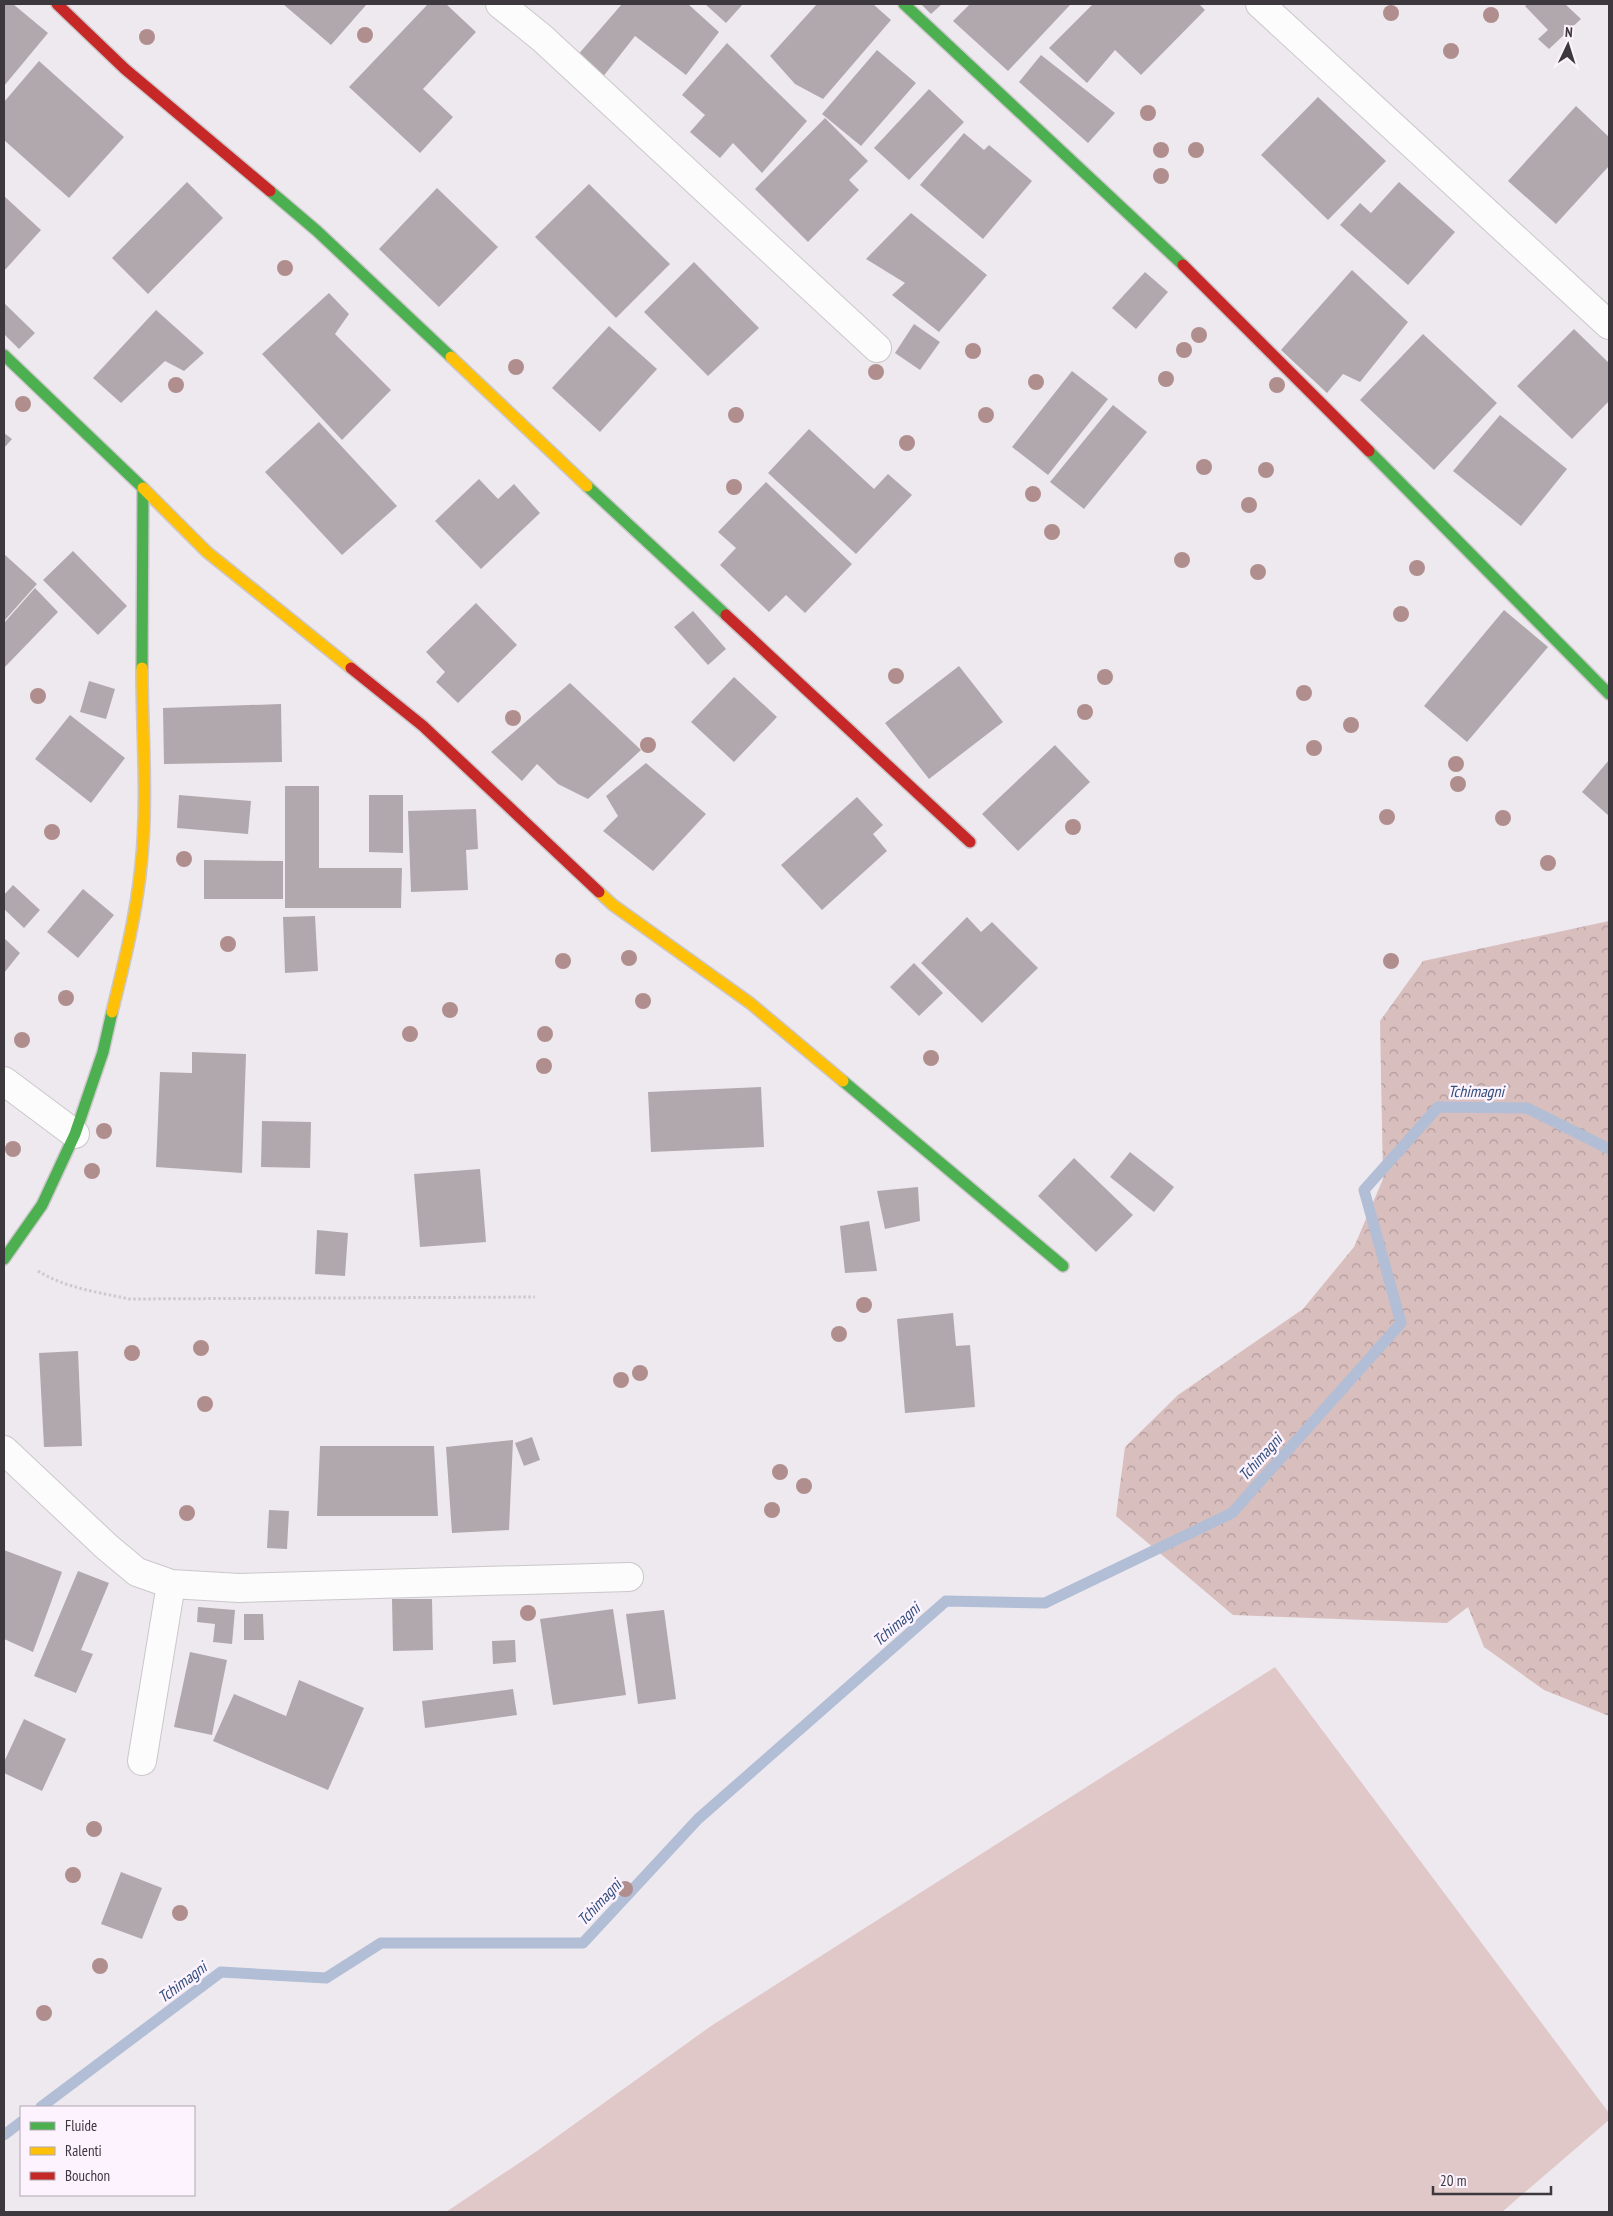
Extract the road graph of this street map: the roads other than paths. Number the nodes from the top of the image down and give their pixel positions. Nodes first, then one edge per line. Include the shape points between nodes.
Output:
1 (57, 4) edge
2 (500, 4) edge
3 (904, 4) edge
4 (1260, 4) edge
5 (1609, 325) edge
6 (877, 348) dead end
7 (4, 355) edge
8 (143, 488) junction
9 (1609, 694) edge
10 (970, 842) dead end
11 (4, 1081) edge
12 (75, 1134) junction
13 (7, 1256) edge
14 (1063, 1266) dead end
15 (4, 1450) edge
16 (629, 1576) dead end
17 (171, 1584) junction
18 (142, 1761) dead end

1 - 10 street via 126,70 317,231
2 - 6 street via 542,38
3 - 9 street via 1216,296
4 - 5 street
7 - 8 street
8 - 12 street via 145,772 141,866 128,947 107,1033
8 - 14 street via 206,552 423,726 613,904 750,1003
11 - 12 street
12 - 13 street via 42,1205
15 - 17 street via 136,1572
16 - 17 street via 239,1588
17 - 18 street

